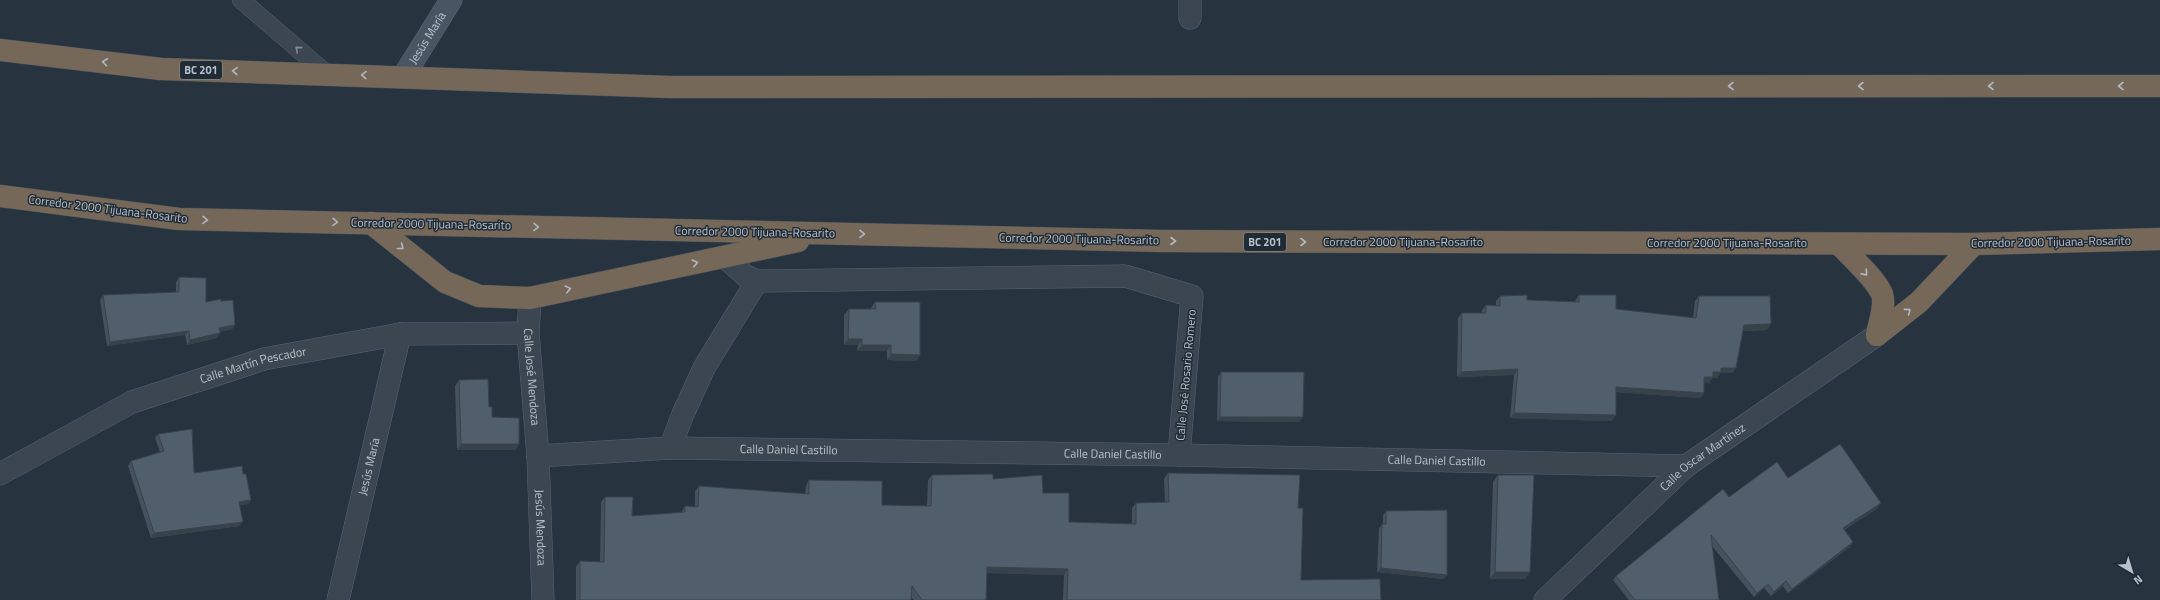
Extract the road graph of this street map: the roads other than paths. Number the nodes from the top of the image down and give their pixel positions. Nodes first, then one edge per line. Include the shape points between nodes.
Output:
1 (241, 0) edge
2 (451, 0) edge
3 (0, 50) edge
4 (327, 74) junction
5 (403, 77) junction
6 (2160, 86) edge
7 (0, 196) edge
8 (371, 223) junction
9 (836, 234) junction
10 (2160, 239) edge
11 (1839, 244) junction
12 (1974, 244) junction
13 (725, 257) junction
14 (757, 281) junction
15 (530, 298) junction
16 (528, 333) junction
17 (400, 334) junction
18 (1877, 335) junction
19 (670, 448) junction
20 (1179, 455) junction
21 (538, 456) junction
22 (1686, 466) junction
23 (0, 474) edge
24 (338, 600) edge
25 (543, 600) edge
26 (1545, 600) edge

4 -> 1 lane
2 - 5 street, Jesús María
4 -> 3 highway, BC 201 via 161,69
5 -> 4 highway, BC 201
6 -> 5 highway, BC 201 via 670,87
7 -> 8 highway, Corredor 2000 Tijuana-Rosarito / BC 201 via 179,219
8 -> 9 highway, Corredor 2000 Tijuana-Rosarito / BC 201
8 -> 15 highway via 445,282 479,296
9 -> 11 highway, Corredor 2000 Tijuana-Rosarito / BC 201 via 1162,241
9 - 13 highway
10 - 12 highway, Corredor 2000 Tijuana-Rosarito / BC 201
11 - 12 highway, Corredor 2000 Tijuana-Rosarito / BC 201
11 -> 18 highway via 1882,295 1883,306
18 -> 12 highway via 1919,302
13 - 14 street via 748,277
15 -> 13 highway
14 - 19 street via 704,368
14 - 20 street, Calle José Rosario Romero via 1125,276 1192,296
15 - 16 street, Calle José Mendoza
16 - 17 street, Calle Martín Pescador
16 - 21 street, Calle José Mendoza
17 - 23 street, Calle Martín Pescador via 264,359 132,402
17 - 24 street, Jesús María
18 - 22 street, Calle Oscar Martínez
19 - 20 street, Calle Daniel Castillo
19 - 21 street, Calle Daniel Castillo
20 - 22 street, Calle Daniel Castillo
21 - 25 street, Jesús Mendoza
22 - 26 street, Calle Oscar Martínez

